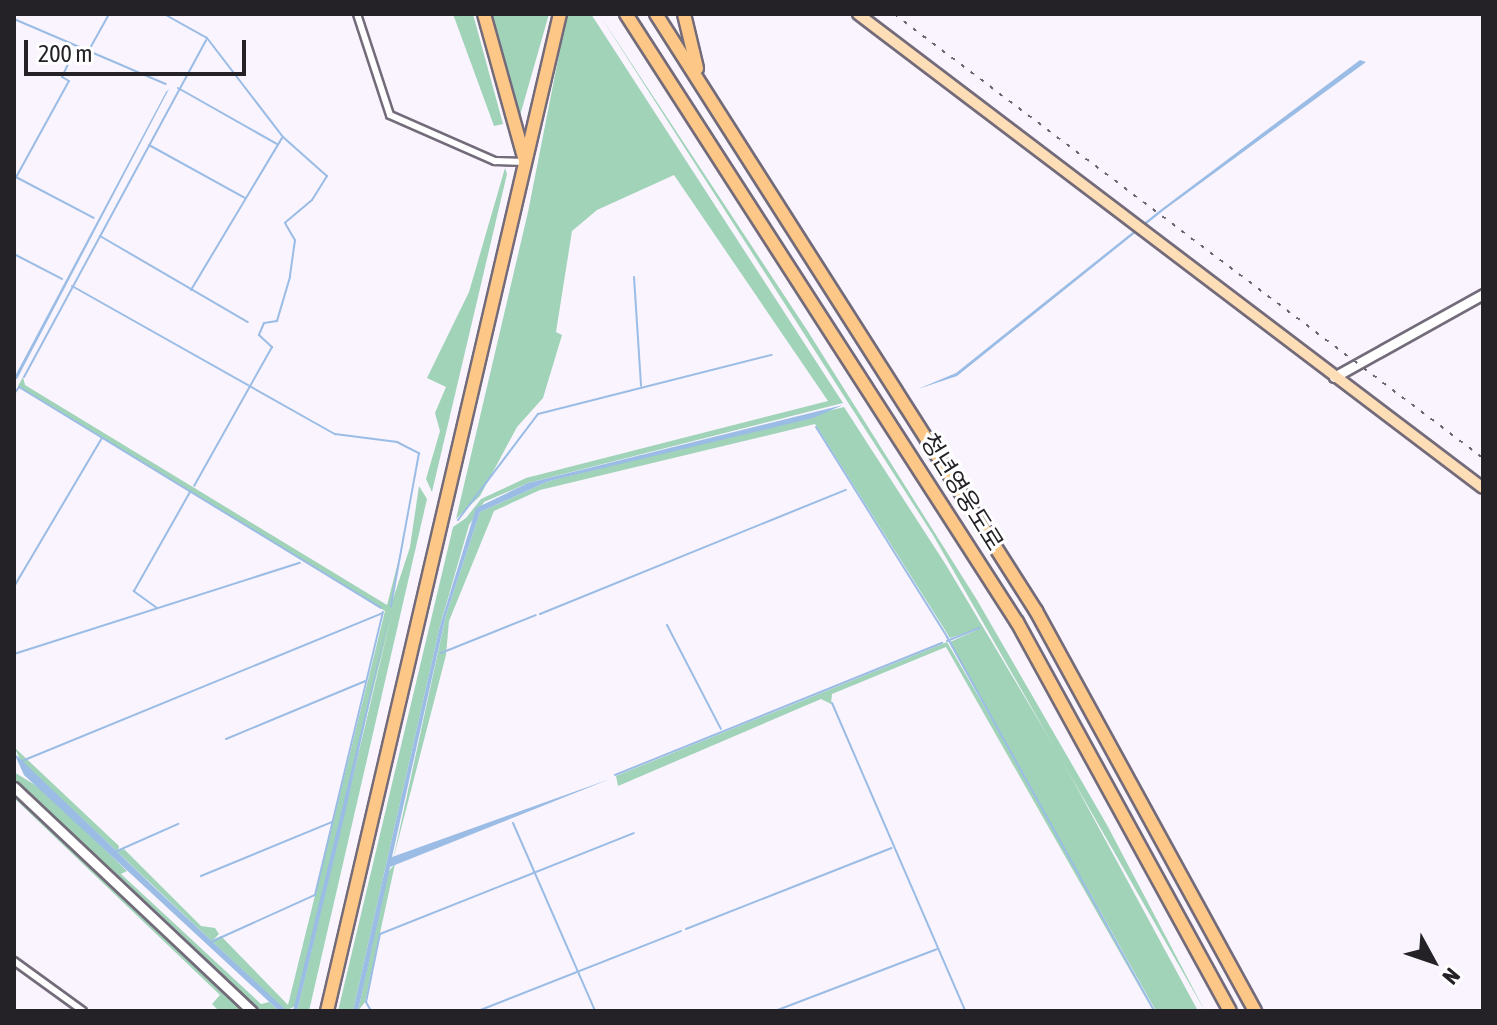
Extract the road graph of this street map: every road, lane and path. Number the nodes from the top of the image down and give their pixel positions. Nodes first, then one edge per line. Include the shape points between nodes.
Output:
1 (357, 14) edge
2 (484, 14) edge
3 (560, 14) edge
4 (626, 14) edge
5 (656, 14) edge
6 (684, 14) edge
7 (858, 14) edge
8 (704, 86) junction
9 (525, 162) junction
10 (1483, 294) edge
11 (1334, 377) junction
12 (1483, 488) edge
13 (14, 787) edge
14 (14, 961) edge
15 (83, 1011) edge
16 (252, 1011) edge
17 (327, 1011) edge
18 (1230, 1011) edge
19 (1255, 1011) edge

1 - 9 street via 390,115 495,161
2 - 9 highway
3 - 9 highway
4 - 18 highway, 청년영웅도로 via 1017,622
5 - 8 highway, 청년영웅도로
6 - 8 highway
7 - 11 main road
8 - 19 highway, 청년영웅도로 via 1036,611
9 - 17 highway
10 - 11 street
11 - 12 main road
13 - 16 street
14 - 15 street

